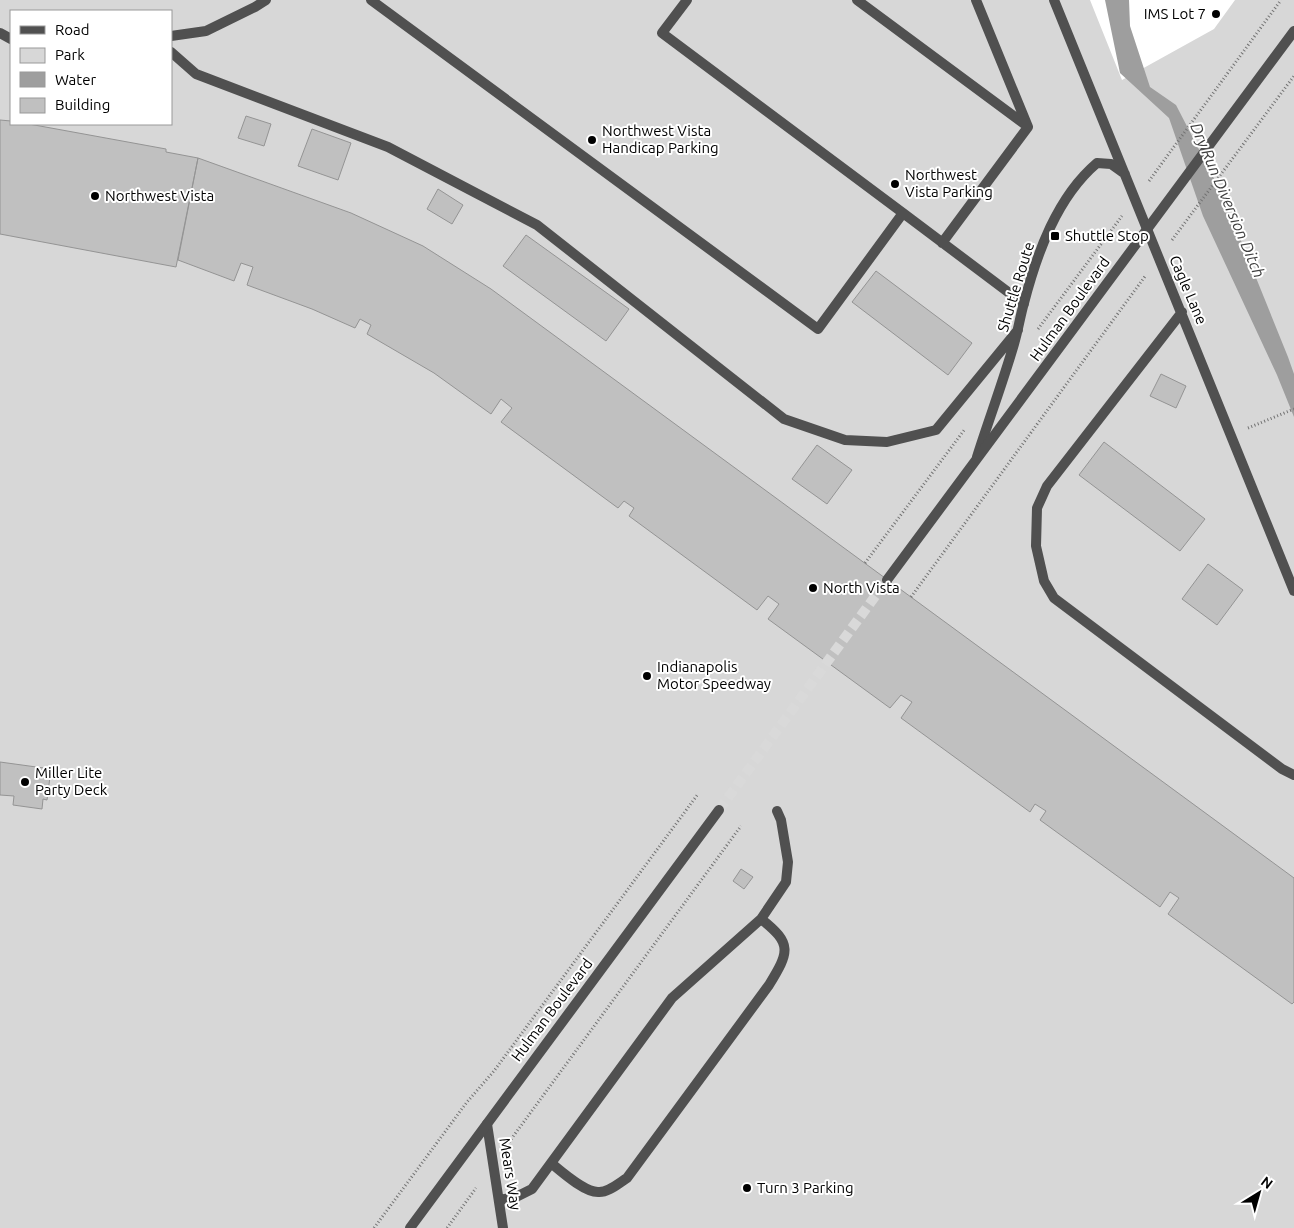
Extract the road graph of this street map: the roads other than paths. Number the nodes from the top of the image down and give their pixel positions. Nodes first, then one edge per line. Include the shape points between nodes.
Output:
1 (266, 0) edge
2 (371, 0) edge
3 (687, 0) edge
4 (857, 0) edge
5 (976, 0) edge
6 (1054, 0) edge
7 (1294, 31) edge
8 (172, 36) edge
9 (172, 53) edge
10 (1028, 127) junction
11 (1125, 175) junction
12 (903, 213) junction
13 (1147, 229) junction
14 (942, 242) junction
15 (1024, 304) junction
16 (1182, 312) junction
17 (1018, 330) junction
18 (975, 463) junction
19 (887, 580) tunnel mouth
20 (1294, 591) edge
21 (1294, 775) edge
22 (719, 810) tunnel mouth
23 (777, 811) dead end
24 (761, 919) junction
25 (487, 1124) junction
26 (551, 1163) junction
27 (499, 1200) junction
28 (410, 1228) edge
29 (503, 1228) edge

1 - 8 street via 206,31
2 - 12 street via 818,329
3 - 12 street via 662,33
4 - 10 street
5 - 10 street
6 - 11 street, Cagle Lane
7 - 13 street, Hulman Boulevard
9 - 17 street via 196,74 388,147 537,225 784,419 845,440 887,442 936,430
10 - 14 street
11 - 13 street, Cagle Lane
11 - 15 street, Shuttle Route via 1111,164 1097,162 1082,176 1050,230
12 - 14 street
13 - 16 street, Cagle Lane
13 - 18 street, Hulman Boulevard
14 - 15 street
15 - 17 street, Shuttle Route
16 - 20 street, Cagle Lane
16 - 21 street via 1047,486 1037,508 1036,546 1044,581 1054,598
17 - 18 street, Shuttle Route
18 - 19 street, Hulman Boulevard
22 - 25 street, Hulman Boulevard
23 - 24 street via 788,862 786,882
24 - 26 street via 672,998
24 - 26 street via 778,932 784,942 785,956 779,969 627,1178 599,1192 582,1186
25 - 27 street, Mears Way
25 - 28 street, Hulman Boulevard
26 - 27 street via 532,1189 516,1198
27 - 29 street, Mears Way

